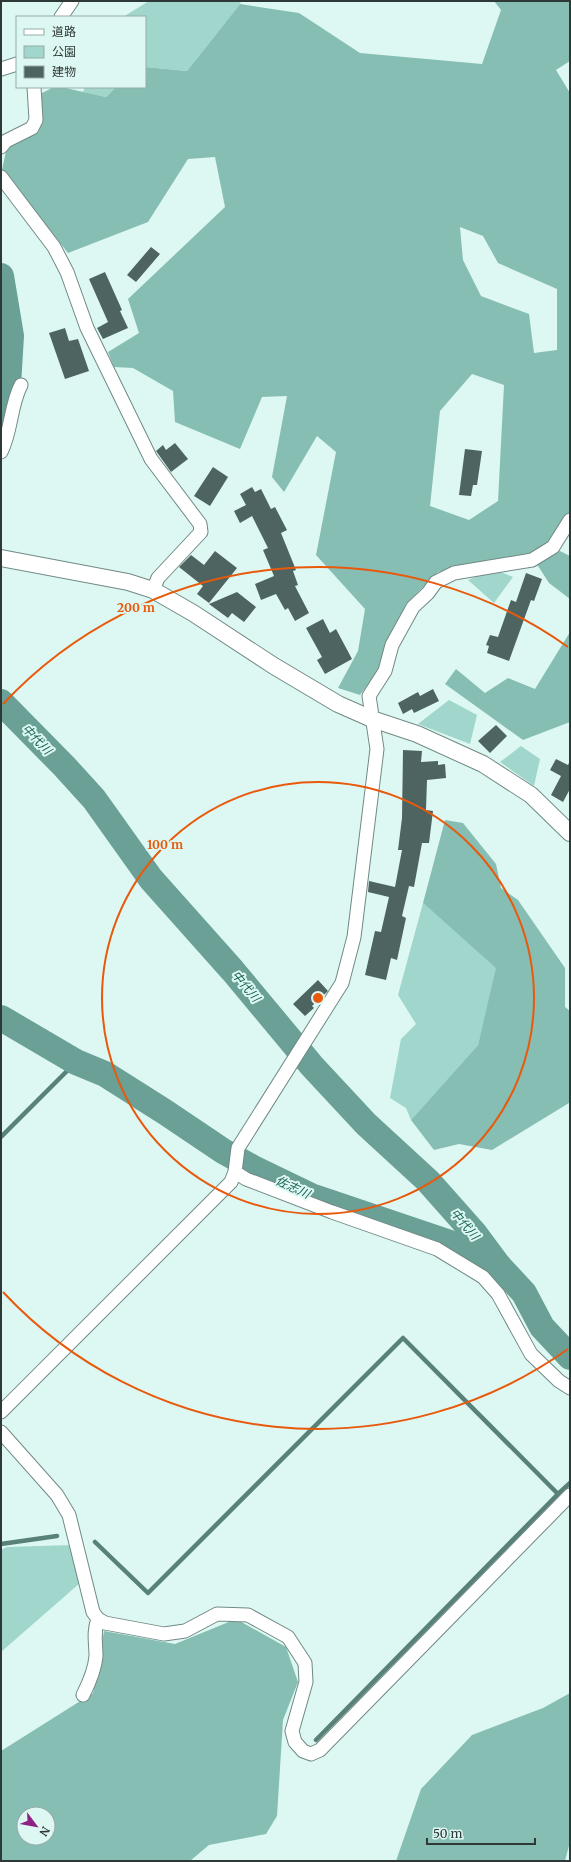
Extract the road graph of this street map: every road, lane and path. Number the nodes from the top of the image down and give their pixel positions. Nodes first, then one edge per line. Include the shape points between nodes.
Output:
1 (72, 1) edge
2 (62, 16) edge
3 (16, 64) edge
4 (1, 69) edge
5 (34, 88) edge
6 (1, 146) edge
7 (1, 177) edge
8 (21, 384) dead end
9 (1, 452) edge
10 (570, 520) edge
11 (1, 558) edge
12 (153, 590) junction
13 (372, 719) junction
14 (570, 832) edge
15 (235, 1172) junction
16 (570, 1388) edge
17 (1, 1412) edge
18 (1, 1432) edge
19 (570, 1496) edge
20 (98, 1619) junction
21 (83, 1695) dead end

1 - 2 street
3 - 4 street
5 - 6 street via 36,120 32,128
7 - 12 street via 54,247 67,272 87,328 151,459 200,524 201,532 158,578
8 - 9 street via 15,397 10,430
10 - 13 street via 553,547 532,560 454,574 436,582 413,607 392,645 384,671 369,696
11 - 12 street via 128,582
12 - 13 street via 338,704
13 - 14 street via 417,734 483,764 531,795
13 - 15 street via 377,749 354,937 342,983 238,1148
15 - 16 street via 246,1179 332,1212 437,1249 483,1277 498,1294 531,1354
15 - 17 street via 231,1182
18 - 20 street via 58,1494 69,1514
19 - 20 street via 320,1750 311,1754 303,1751 295,1742 292,1731 306,1676 305,1663 288,1637 248,1615 217,1614 185,1631 164,1634 105,1623
20 - 21 street via 95,1628 96,1657 92,1678

